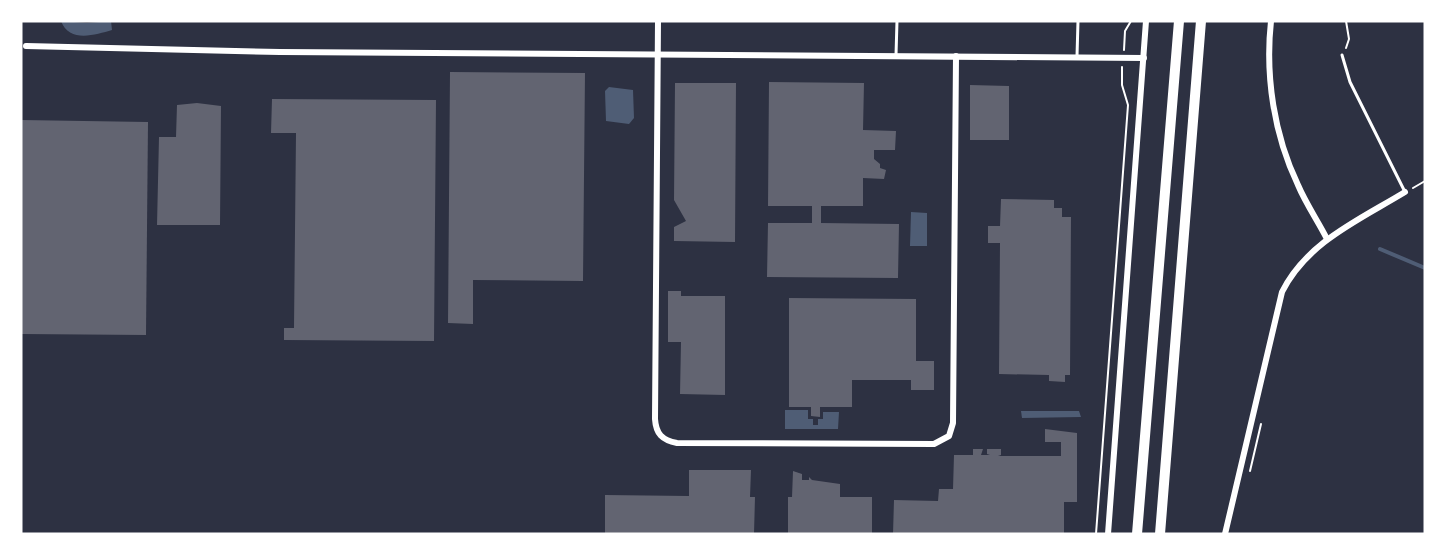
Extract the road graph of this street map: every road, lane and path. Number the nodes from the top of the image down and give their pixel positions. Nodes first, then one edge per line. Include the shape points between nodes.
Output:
1 (658, 21) edge
2 (897, 21) edge
3 (1078, 21) edge
4 (1131, 21) edge
5 (1146, 21) edge
6 (1179, 21) edge
7 (1201, 21) edge
8 (1271, 21) edge
9 (1347, 21) edge
10 (26, 46) dead end
11 (658, 54) junction
12 (896, 55) junction
13 (1342, 55) joint
14 (956, 56) junction
15 (1124, 57) junction
16 (1077, 58) junction
17 (1144, 58) junction
18 (1425, 181) edge
19 (1405, 192) junction
20 (1327, 239) junction
21 (1096, 534) edge
22 (1108, 534) edge
23 (1137, 534) edge
24 (1160, 534) edge
25 (1225, 534) edge

1 - 11 street
2 - 12 lane
3 - 16 lane
4 - 15 path via 1125,31
5 - 17 street
6 - 23 highway
7 - 24 highway
8 - 20 street via 1270,82 1277,127 1298,187
9 - 13 path via 1349,39
10 - 11 street
11 - 12 street
11 - 14 street via 655,419 657,433 677,444 934,444 949,436
12 - 14 street
13 - 19 lane via 1350,82
14 - 16 street
15 - 16 street
15 - 17 street
15 - 21 path via 1122,86 1128,105
17 - 22 street
18 - 19 path
19 - 20 street
20 - 25 street via 1302,260 1282,292

